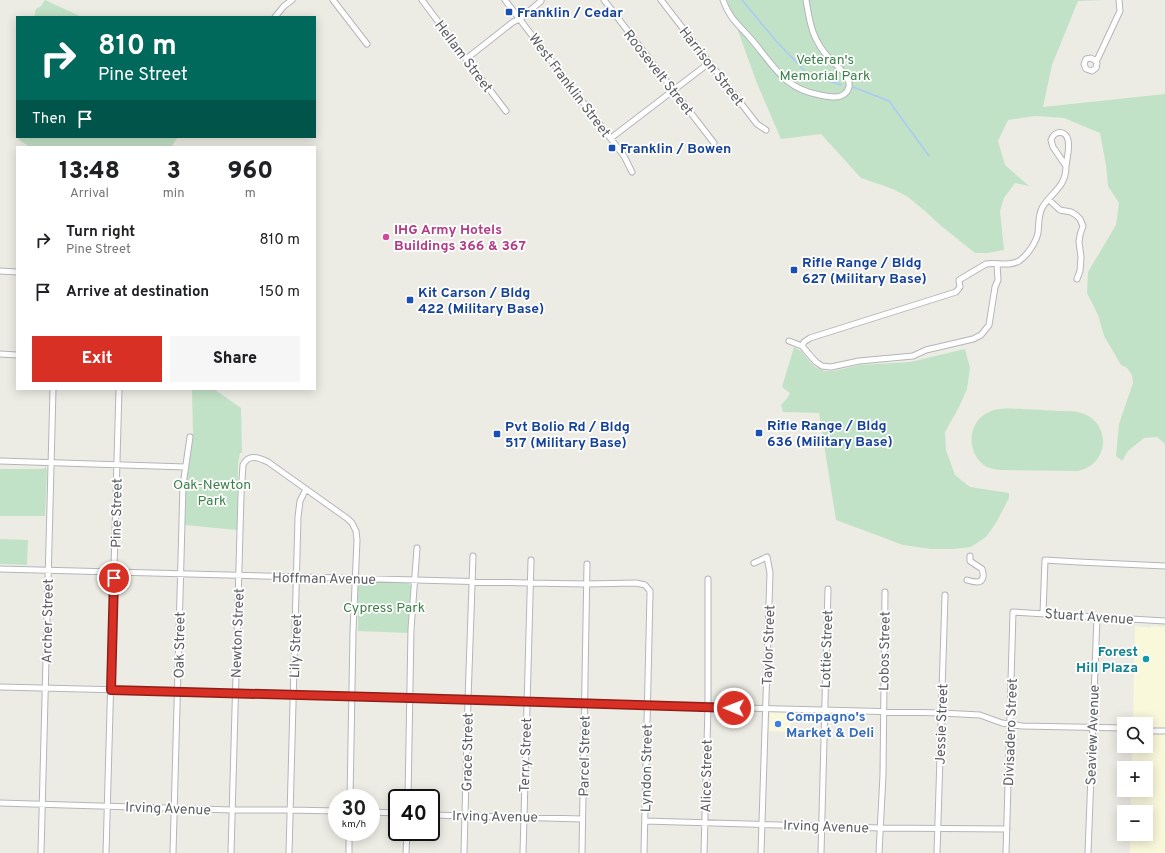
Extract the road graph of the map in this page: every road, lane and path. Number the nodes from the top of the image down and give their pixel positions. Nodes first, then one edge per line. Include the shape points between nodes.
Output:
1 (292, 0) edge
2 (333, 0) edge
3 (422, 0) edge
4 (505, 0) edge
5 (604, 0) edge
6 (661, 0) edge
7 (723, 0) edge
8 (806, 0) edge
9 (1119, 0) edge
10 (541, 1) dead end
11 (276, 16) edge
12 (520, 19) junction
13 (367, 44) dead end
14 (466, 59) junction
15 (1096, 60) dead end
16 (709, 63) junction
17 (673, 90) junction
18 (506, 111) dead end
19 (766, 130) dead end
20 (611, 138) junction
21 (714, 143) dead end
22 (1066, 166) junction
23 (632, 172) dead end
24 (1049, 200) junction
25 (997, 264) junction
26 (0, 271) edge
27 (16, 272) edge
28 (1077, 279) dead end
29 (789, 341) dead end
30 (802, 346) junction
31 (0, 354) edge
32 (16, 355) edge
33 (53, 390) edge
34 (119, 390) edge
35 (190, 436) dead end
36 (0, 461) edge
37 (51, 463) junction
38 (117, 465) junction
39 (186, 467) junction
40 (306, 489) junction
41 (417, 548) dead end
42 (473, 556) dead end
43 (970, 556) dead end
44 (531, 560) dead end
45 (754, 563) dead end
46 (587, 564) dead end
47 (1165, 566) edge
48 (0, 569) edge
49 (48, 570) junction
50 (115, 572) junction
51 (181, 574) junction
52 (239, 576) junction
53 (297, 578) junction
54 (356, 579) junction
55 (708, 579) dead end
56 (414, 580) junction
57 (967, 580) dead end
58 (472, 581) junction
59 (530, 584) junction
60 (586, 584) junction
61 (648, 588) joint
62 (828, 589) dead end
63 (885, 592) dead end
64 (945, 595) dead end
65 (1013, 612) joint
66 (1043, 613) junction
67 (1097, 617) junction
68 (1165, 621) edge
69 (0, 687) edge
70 (45, 689) junction
71 (111, 690) junction
72 (178, 692) junction
73 (235, 693) junction
74 (293, 695) junction
75 (352, 696) junction
76 (410, 698) junction
77 (468, 700) junction
78 (527, 702) junction
79 (585, 704) junction
80 (647, 705) junction
81 (708, 707) junction
82 (766, 708) junction
83 (824, 710) junction
84 (883, 712) junction
85 (941, 713) junction
86 (1010, 724) junction
87 (1092, 727) junction
88 (1117, 728) edge
89 (1153, 730) edge
90 (1165, 731) edge
91 (350, 789) edge
92 (408, 789) edge
93 (0, 803) edge
94 (42, 804) junction
95 (108, 806) junction
96 (174, 808) junction
97 (232, 810) junction
98 (290, 810) junction
99 (328, 811) edge
100 (440, 815) edge
101 (466, 816) junction
102 (523, 817) junction
103 (582, 819) junction
104 (645, 821) junction
105 (705, 822) junction
106 (761, 824) junction
107 (821, 826) junction
108 (880, 828) junction
109 (938, 829) junction
110 (1007, 830) junction
111 (350, 841) edge
112 (407, 841) edge
113 (41, 853) edge
114 (106, 853) edge
115 (172, 853) edge
116 (231, 853) edge
117 (289, 853) edge
118 (349, 853) edge
119 (406, 853) edge
120 (464, 853) edge
121 (523, 853) edge
122 (582, 853) edge
123 (644, 853) edge
124 (704, 853) edge
125 (761, 853) edge
126 (821, 853) edge
127 (879, 853) edge
128 (937, 853) edge
129 (1006, 853) edge
130 (1088, 853) edge

1 - 11 street
2 - 13 street
3 - 14 street, Hellam Street
4 - 12 street, West Franklin Street
5 - 17 street, Roosevelt Street
6 - 16 street, Harrison Street
7 - 8 street via 729,15 787,81 802,90 816,94 833,97 842,95 848,90 849,82 817,42 810,25
9 - 15 street via 1120,11
10 - 12 street
12 - 14 street
12 - 20 street, West Franklin Street
14 - 18 street, Hellam Street
16 - 17 street
16 - 19 street, Harrison Street via 756,124
17 - 20 street
17 - 21 street, Roosevelt Street
20 - 23 street, West Franklin Street
22 - 22 street via 1050,140 1059,132 1068,138
22 - 24 street via 1062,184
24 - 25 street via 1041,211 1034,242 1024,256 1014,263
24 - 28 street via 1060,210 1074,213 1083,226 1079,242 1081,257
25 - 30 street via 986,264 960,280 960,287 956,292 810,338
25 - 30 street via 998,280 990,321 984,332 973,339 926,350 913,356 859,360 831,367 816,362
26 - 27 street
29 - 30 street
31 - 32 street
33 - 37 street, Archer Street
34 - 38 street, Pine Street
35 - 39 street, Oak Street
36 - 37 street
37 - 38 street
37 - 49 street, Archer Street
38 - 39 street
38 - 50 street, Pine Street
39 - 51 street, Oak Street via 183,485
40 - 52 street, Newton Street via 260,458 250,458 244,462
40 - 53 street, Lily Street via 299,509
40 - 54 street via 352,523 356,531
41 - 56 street
42 - 58 street, Grace Street
43 - 57 street via 970,561 982,569 984,575 980,581
44 - 59 street, Terry Street
45 - 82 street, Taylor Street via 767,557 770,573
46 - 60 street, Parcel Street
47 - 66 street via 1045,560
48 - 49 street, Hoffman Avenue
49 - 50 street, Hoffman Avenue
49 - 70 street, Archer Street
50 - 51 street, Hoffman Avenue
50 - 71 street, Pine Street
51 - 52 street, Hoffman Avenue
51 - 72 street, Oak Street
52 - 53 street, Hoffman Avenue
52 - 73 street, Newton Street
53 - 54 street, Hoffman Avenue
53 - 74 street, Lily Street
54 - 56 street, Hoffman Avenue
54 - 75 street
55 - 81 street, Alice Street
56 - 58 street, Hoffman Avenue
56 - 76 street
58 - 59 street, Hoffman Avenue
58 - 77 street, Grace Street
59 - 60 street, Hoffman Avenue
59 - 78 street, Terry Street
60 - 61 street, Hoffman Avenue via 636,583
60 - 79 street, Parcel Street
61 - 80 street, Lyndon Street via 650,594
62 - 83 street, Lottie Street
63 - 84 street, Lobos Street
64 - 85 street, Jessie Street
65 - 66 street, Stuart Avenue
65 - 86 street, Divisadero Street
66 - 67 street, Stuart Avenue
67 - 68 street, Stuart Avenue
67 - 87 street, Seaview Avenue
69 - 70 street
70 - 71 street
70 - 94 street, Archer Street
71 - 72 street
71 - 95 street, Pine Street
72 - 73 street
72 - 96 street, Oak Street
73 - 74 street
73 - 97 street, Newton Street
74 - 75 street
74 - 98 street, Lily Street
75 - 76 street
75 - 91 street
76 - 77 street
76 - 92 street
77 - 78 street
77 - 101 street, Grace Street
78 - 79 street
78 - 102 street, Terry Street
79 - 80 street
79 - 103 street, Parcel Street
80 - 81 street
80 - 104 street, Lyndon Street
81 - 82 street
81 - 105 street, Alice Street
82 - 83 street
82 - 106 street, Taylor Street
83 - 84 street
83 - 107 street, Lottie Street
84 - 85 street
84 - 108 street, Lobos Street
85 - 86 street via 980,715
85 - 109 street, Jessie Street
86 - 87 street
86 - 110 street, Divisadero Street
87 - 88 street
87 - 130 street, Seaview Avenue
89 - 90 street
93 - 94 street, Irving Avenue
94 - 95 street, Irving Avenue
94 - 113 street, Archer Street
95 - 96 street, Irving Avenue
95 - 114 street, Pine Street
96 - 97 street, Irving Avenue
96 - 115 street, Oak Street
97 - 98 street, Irving Avenue
97 - 116 street, Newton Street
98 - 99 street, Irving Avenue
98 - 117 street, Lily Street
100 - 101 street, Irving Avenue
101 - 102 street, Irving Avenue
101 - 120 street, Grace Street
102 - 103 street, Irving Avenue
102 - 121 street, Terry Street
103 - 122 street, Parcel Street
104 - 105 street, Irving Avenue
104 - 123 street, Lyndon Street
105 - 106 street, Irving Avenue
105 - 124 street, Alice Street
106 - 107 street, Irving Avenue
106 - 125 street, Taylor Street
107 - 108 street, Irving Avenue
107 - 126 street, Lottie Street
108 - 109 street, Irving Avenue
108 - 127 street, Lobos Street
109 - 110 street, Irving Avenue
109 - 128 street, Jessie Street
110 - 129 street, Divisadero Street
111 - 118 street
112 - 119 street

